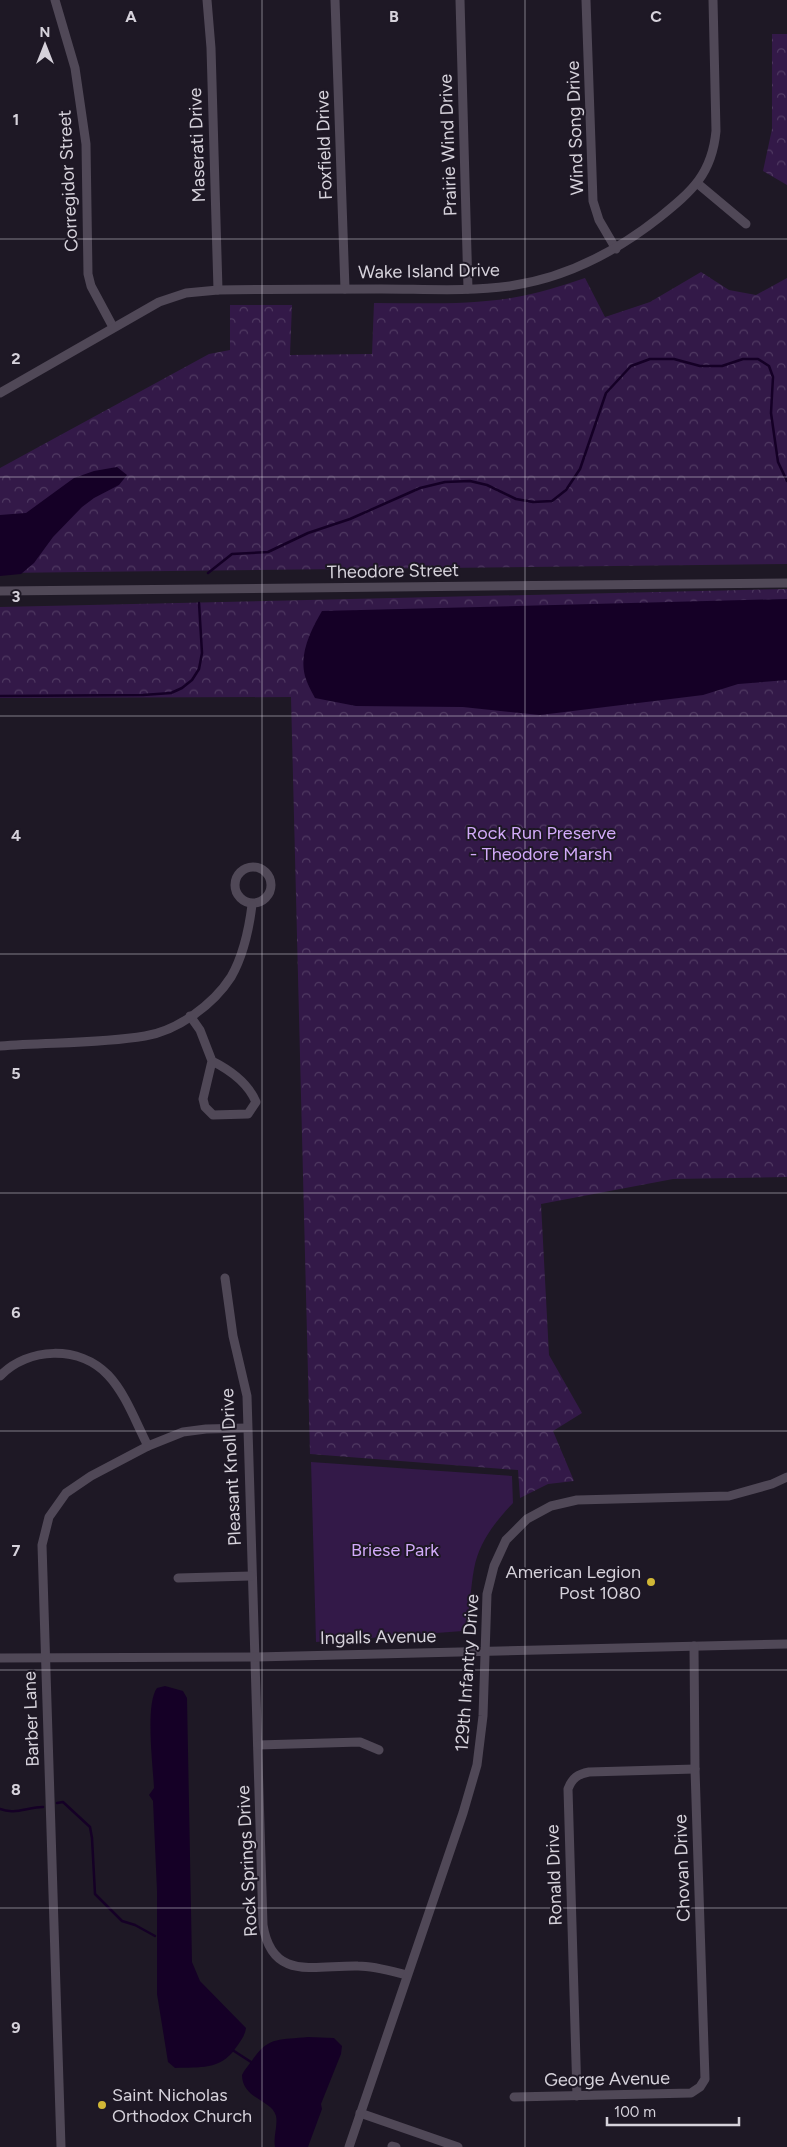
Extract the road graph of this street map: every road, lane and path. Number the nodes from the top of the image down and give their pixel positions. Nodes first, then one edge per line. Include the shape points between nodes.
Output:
1 (55, 0) edge
2 (207, 0) edge
3 (335, 0) edge
4 (460, 0) edge
5 (586, 0) edge
6 (713, 0) edge
7 (697, 183) junction
8 (746, 224) dead end
9 (616, 249) junction
10 (345, 289) junction
11 (468, 289) junction
12 (218, 290) junction
13 (113, 327) junction
14 (0, 381) edge
15 (2, 392) edge
16 (787, 582) edge
17 (0, 591) edge
18 (252, 905) junction
19 (190, 1016) junction
20 (0, 1046) edge
21 (212, 1061) junction
22 (225, 1278) dead end
23 (0, 1376) edge
24 (248, 1428) junction
25 (148, 1446) junction
26 (787, 1477) edge
27 (251, 1576) junction
28 (178, 1578) dead end
29 (787, 1644) edge
30 (694, 1646) junction
31 (484, 1651) junction
32 (256, 1656) junction
33 (45, 1657) junction
34 (0, 1658) edge
35 (258, 1745) junction
36 (379, 1750) dead end
37 (695, 1769) junction
38 (407, 1975) junction
39 (700, 2087) joint
40 (578, 2096) junction
41 (514, 2097) dead end
42 (360, 2114) junction
43 (61, 2147) edge
44 (349, 2147) edge
45 (458, 2147) edge

1 - 13 street, Corregidor Street via 75,68 86,144 88,274
2 - 12 street, Maserati Drive
3 - 10 street, Foxfield Drive
4 - 11 street, Prairie Wind Drive
5 - 9 street, Wind Song Drive via 594,202 599,220
6 - 7 street, Wake Island Drive via 716,131 708,168
7 - 8 street
7 - 9 street, Wake Island Drive via 654,222
9 - 11 street, Wake Island Drive via 551,276 511,286
10 - 11 street, Wake Island Drive
10 - 12 street, Wake Island Drive
12 - 13 street, Wake Island Drive via 200,290 172,297
13 - 15 street, Wake Island Drive
14 - 15 street
16 - 17 street, Theodore Street
18 - 18 street via 265,901 271,882 265,870 252,867 241,872 235,882 242,899
18 - 19 street via 243,950 230,977 213,998
19 - 20 street via 168,1029 146,1036
19 - 21 street via 200,1030
21 - 21 street via 203,1100 205,1107 213,1115 248,1114 256,1102 252,1093 230,1070
22 - 24 street, Pleasant Knoll Drive via 233,1336 247,1396
23 - 25 street via 8,1367 34,1355 56,1353 91,1363 107,1375 120,1393
24 - 25 street, Barber Lane via 183,1432
24 - 27 street, Pleasant Knoll Drive
25 - 33 street, Barber Lane via 66,1493 49,1517 42,1545
26 - 31 street, 129th Infantry Drive via 729,1496 577,1500 551,1506 527,1520 506,1540 494,1566 487,1594
27 - 28 street
27 - 32 street, Pleasant Knoll Drive
29 - 30 street, Ingalls Avenue
30 - 31 street, Ingalls Avenue
30 - 37 street, Chovan Drive
31 - 32 street, Ingalls Avenue
31 - 38 street, 129th Infantry Drive via 483,1716 477,1765
32 - 33 street, Ingalls Avenue
32 - 35 street, Rock Springs Drive
33 - 34 street, Ingalls Avenue
33 - 43 street, Barber Lane
35 - 36 street via 360,1742
35 - 38 street, Rock Springs Drive via 262,1925 265,1942 271,1952 297,1967 359,1966
37 - 39 street, Chovan Drive via 705,2080
37 - 40 street, Ronald Drive via 589,1772 579,1774 570,1783
38 - 42 street, 129th Infantry Drive
39 - 40 street, George Avenue via 691,2093
40 - 41 street, George Avenue
42 - 44 street, 129th Infantry Drive
42 - 45 street

